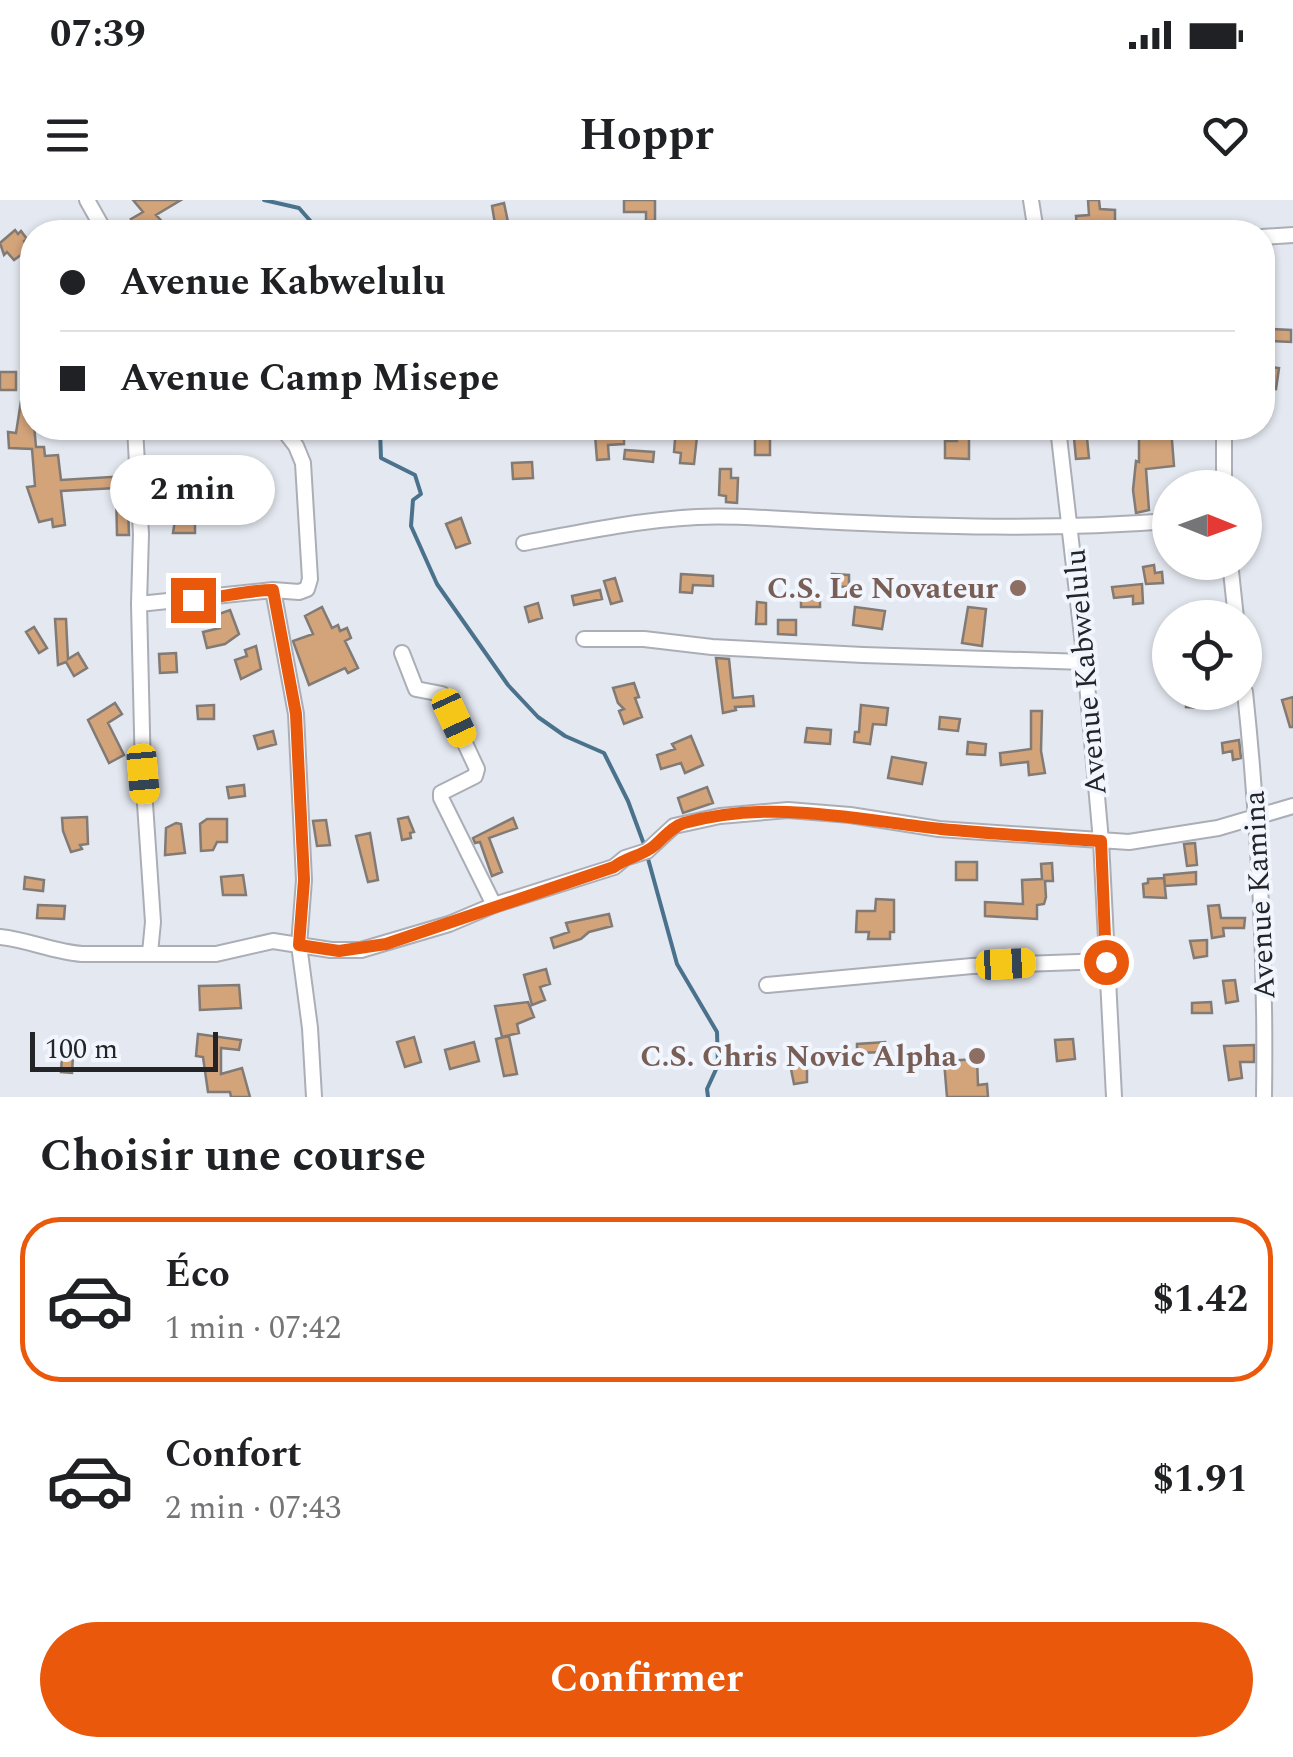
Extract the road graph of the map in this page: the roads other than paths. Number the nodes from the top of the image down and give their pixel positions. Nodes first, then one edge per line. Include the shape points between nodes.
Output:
1 (136, 440) edge
2 (291, 440) edge
3 (1060, 440) edge
4 (1224, 440) edge
5 (1224, 470) edge
6 (1152, 523) edge
7 (1071, 528) junction
8 (524, 542) dead end
9 (273, 590) junction
10 (139, 604) junction
11 (584, 639) dead end
12 (402, 653) dead end
13 (1085, 662) junction
14 (1246, 710) edge
15 (1293, 806) edge
16 (1256, 818) junction
17 (1101, 841) junction
18 (494, 905) junction
19 (0, 937) edge
20 (299, 945) junction
21 (150, 953) junction
22 (1106, 962) junction
23 (768, 985) dead end
24 (314, 1097) edge
25 (1114, 1097) edge
26 (1264, 1097) edge

1 - 10 street
2 - 9 street via 303,463 310,579 299,592
3 - 7 street, Avenue Kabwelulu
4 - 5 street
6 - 7 street
7 - 8 street via 696,517
7 - 13 street, Avenue Kabwelulu
9 - 10 street
9 - 20 street via 296,714 304,880
10 - 21 street
11 - 13 street
12 - 18 street via 416,689 442,694 477,769 441,798
13 - 17 street, Avenue Kabwelulu
14 - 16 street, Avenue Kamina
15 - 16 street
16 - 17 street via 1186,834
16 - 26 street, Avenue Kamina
17 - 18 street via 788,810 720,816 674,826 648,851 614,867
17 - 22 street, Avenue Kabwelulu
18 - 20 street via 360,950
19 - 21 street via 66,953
20 - 21 street via 263,942 207,955
20 - 24 street
22 - 23 street via 972,966
22 - 25 street, Avenue Kabwelulu

